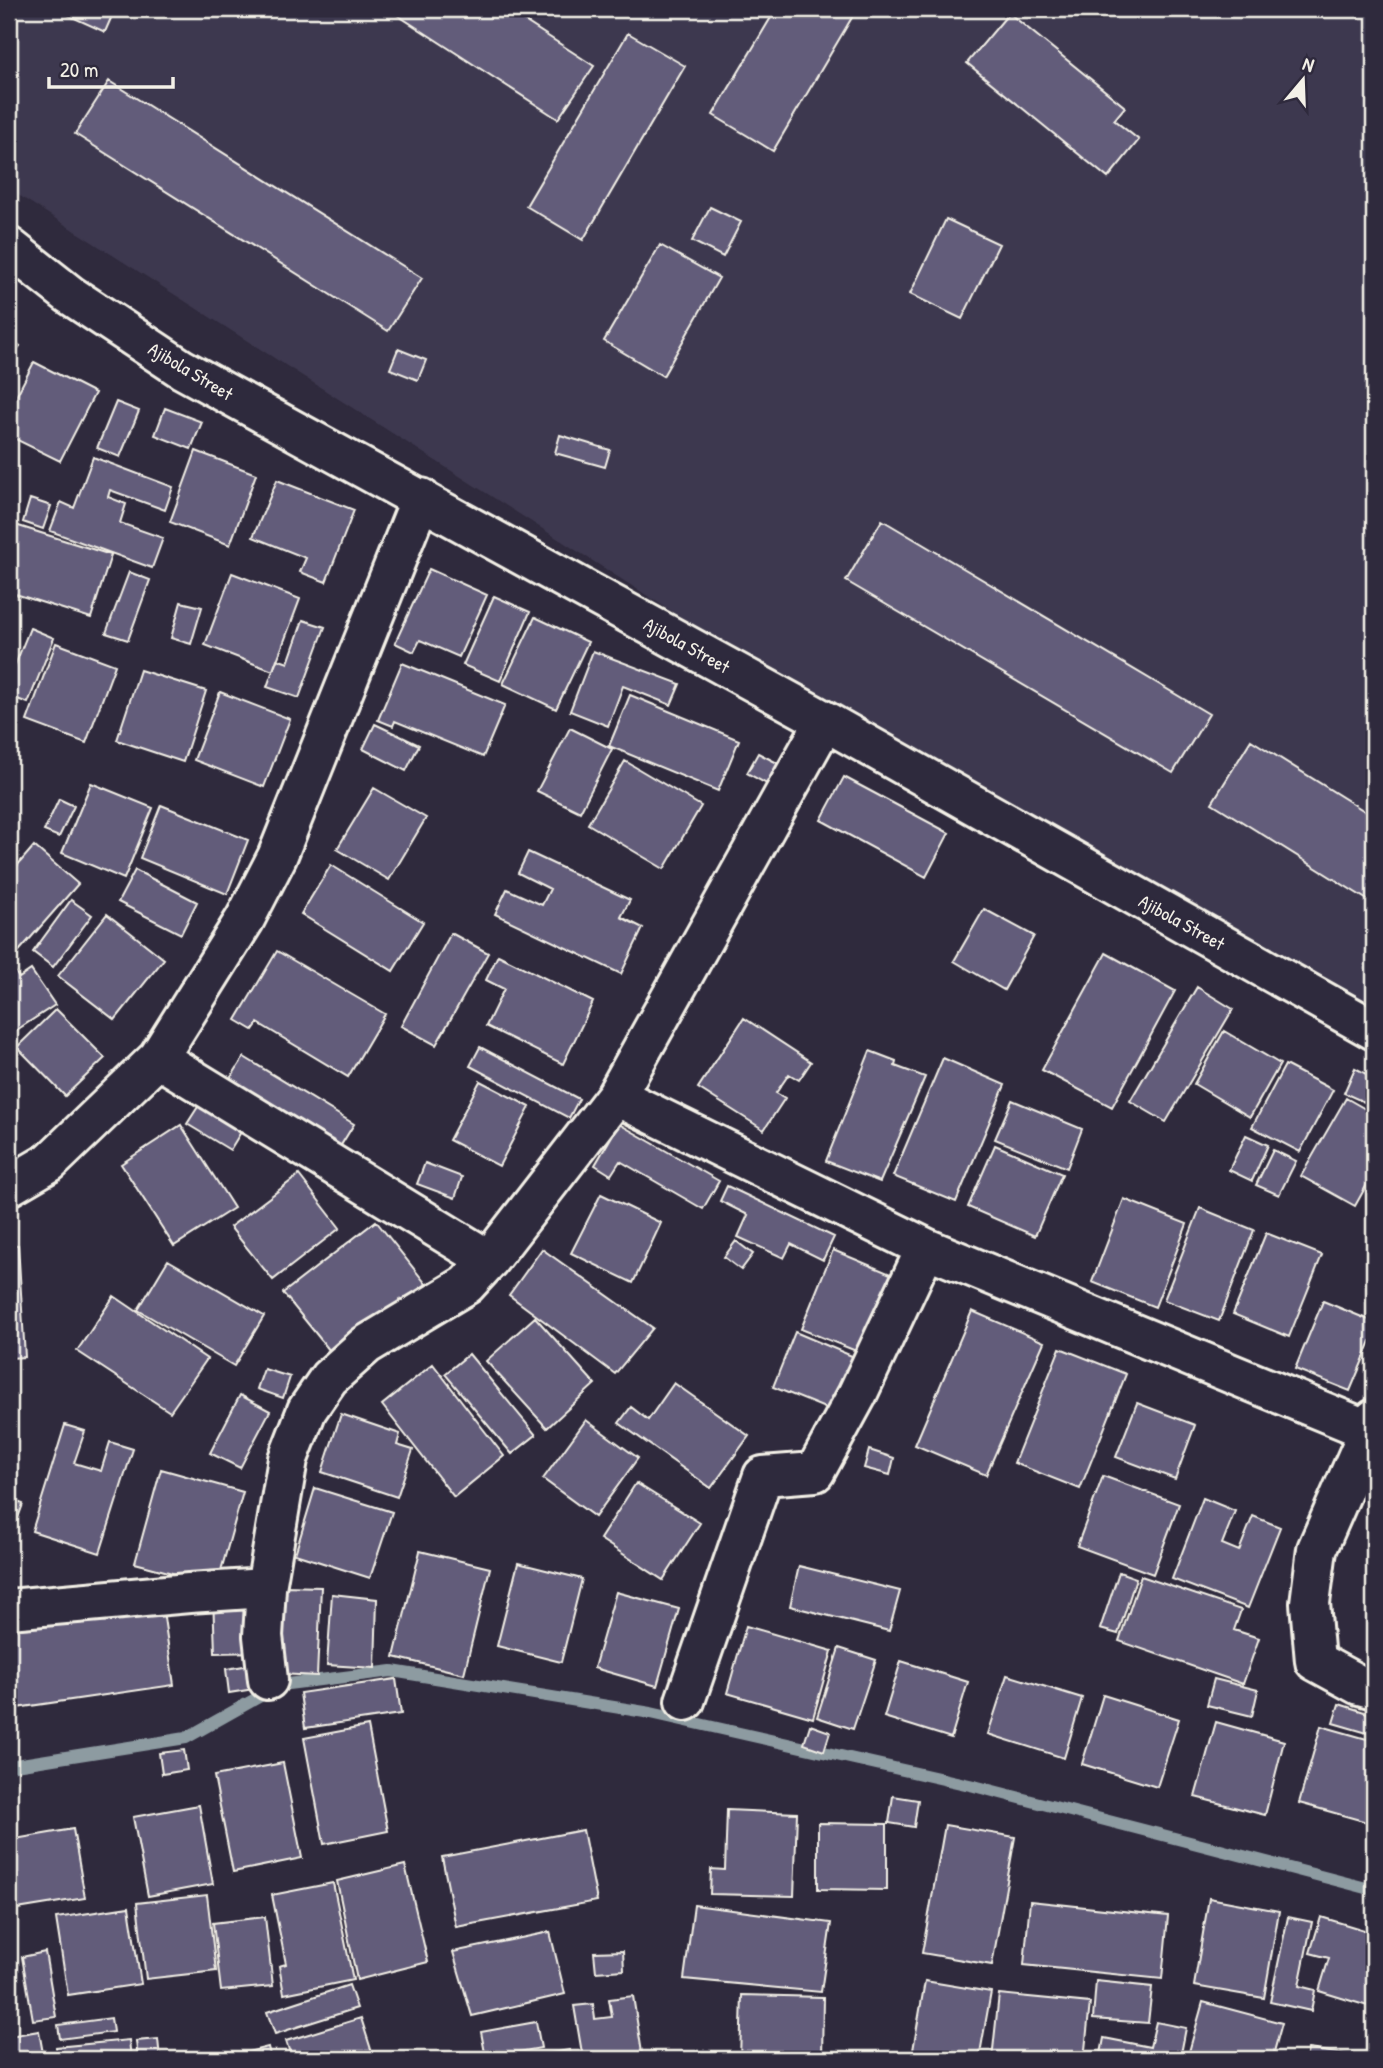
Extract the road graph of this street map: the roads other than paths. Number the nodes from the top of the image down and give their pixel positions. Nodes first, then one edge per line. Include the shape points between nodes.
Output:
1 (9, 247) edge
2 (421, 498) junction
3 (825, 721) junction
4 (1374, 1030) edge
5 (158, 1058) junction
6 (615, 1096) junction
7 (9, 1186) edge
8 (926, 1248) junction
9 (489, 1260) junction
10 (1371, 1425) edge
11 (266, 1588) junction
12 (9, 1609) edge
13 (268, 1680) dead end
14 (1374, 1689) edge
15 (685, 1701) dead end

1 - 2 street, Ajibola Street via 70,295 182,369
2 - 3 street, Ajibola Street
2 - 5 street via 276,856 245,919
3 - 4 street, Ajibola Street
3 - 6 street
5 - 7 street via 50,1162
5 - 9 street
6 - 8 street
6 - 9 street
8 - 10 street
8 - 15 street via 815,1472 764,1476
9 - 11 street via 466,1285 366,1345 329,1378 307,1410 288,1459
10 - 14 street via 1317,1549 1310,1603 1315,1661
11 - 12 street
11 - 13 street via 263,1636

